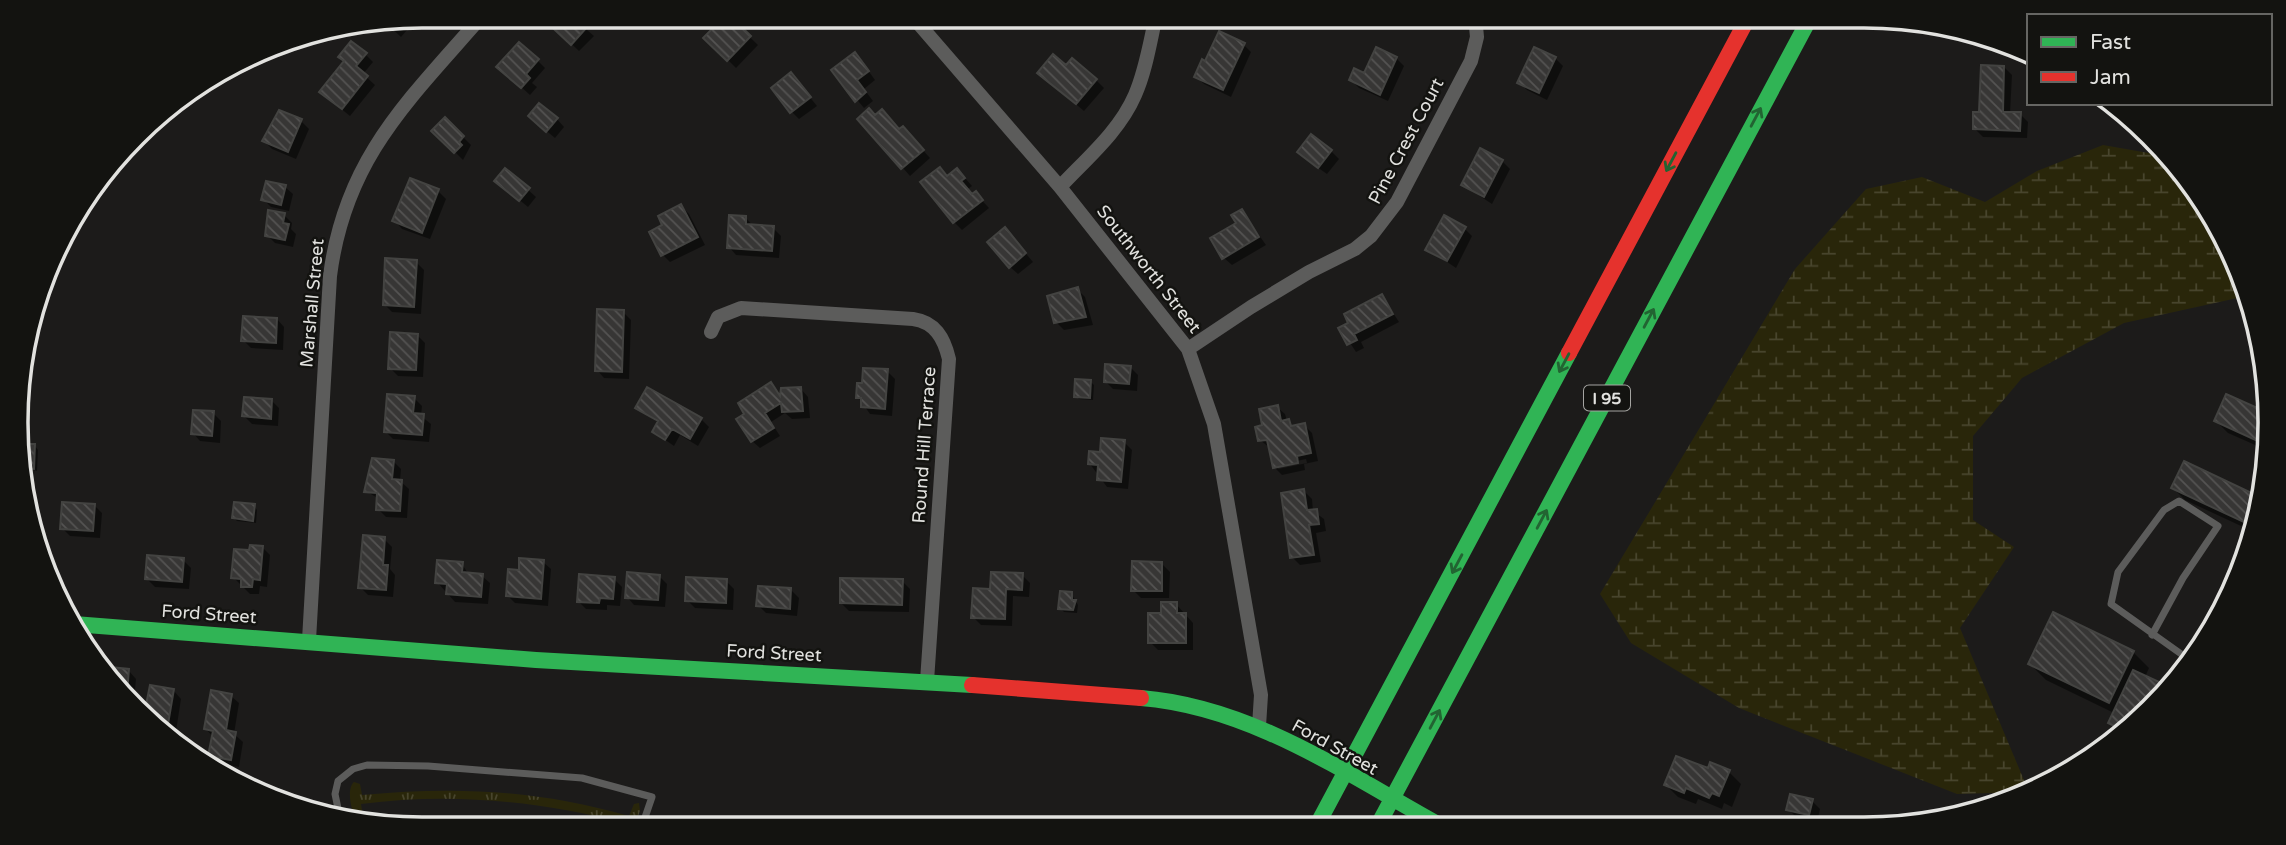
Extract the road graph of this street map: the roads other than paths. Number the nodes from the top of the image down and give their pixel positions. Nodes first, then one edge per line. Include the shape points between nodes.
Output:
1 (472, 28) edge
2 (922, 28) edge
3 (1153, 28) edge
4 (1476, 28) edge
5 (1743, 28) edge
6 (1805, 28) edge
7 (1060, 187) junction
8 (711, 332) dead end
9 (1188, 349) junction
10 (84, 625) edge
11 (2152, 635) junction
12 (309, 640) junction
13 (2182, 655) edge
14 (927, 681) junction
15 (1259, 726) junction
16 (339, 808) edge
17 (645, 817) edge
18 (1322, 817) edge
19 (1382, 817) edge
20 (1425, 817) edge

1 - 12 street, Marshall Street via 382,132 365,161 339,228 331,276
2 - 7 street, Southworth Street
3 - 7 street via 1143,73 1126,112
4 - 9 street, Pine Crest Court via 1471,61 1385,220 1355,248
5 -> 18 main road
19 -> 6 main road, I 95
7 - 9 street, Southworth Street
8 - 14 street, Round Hill Terrace via 718,317 741,308 913,319 931,324 940,335 949,359
9 - 15 street, Southworth Street via 1214,424 1261,695
10 - 12 main road, Ford Street
11 - 11 lane via 2111,604 2118,572 2164,510 2179,501 2218,526
11 - 13 lane
12 - 14 main road, Ford Street via 536,660
14 - 15 main road, Ford Street via 1156,699
15 - 20 main road, Ford Street
16 - 17 lane via 336,786 353,769 428,766 582,778 652,797

